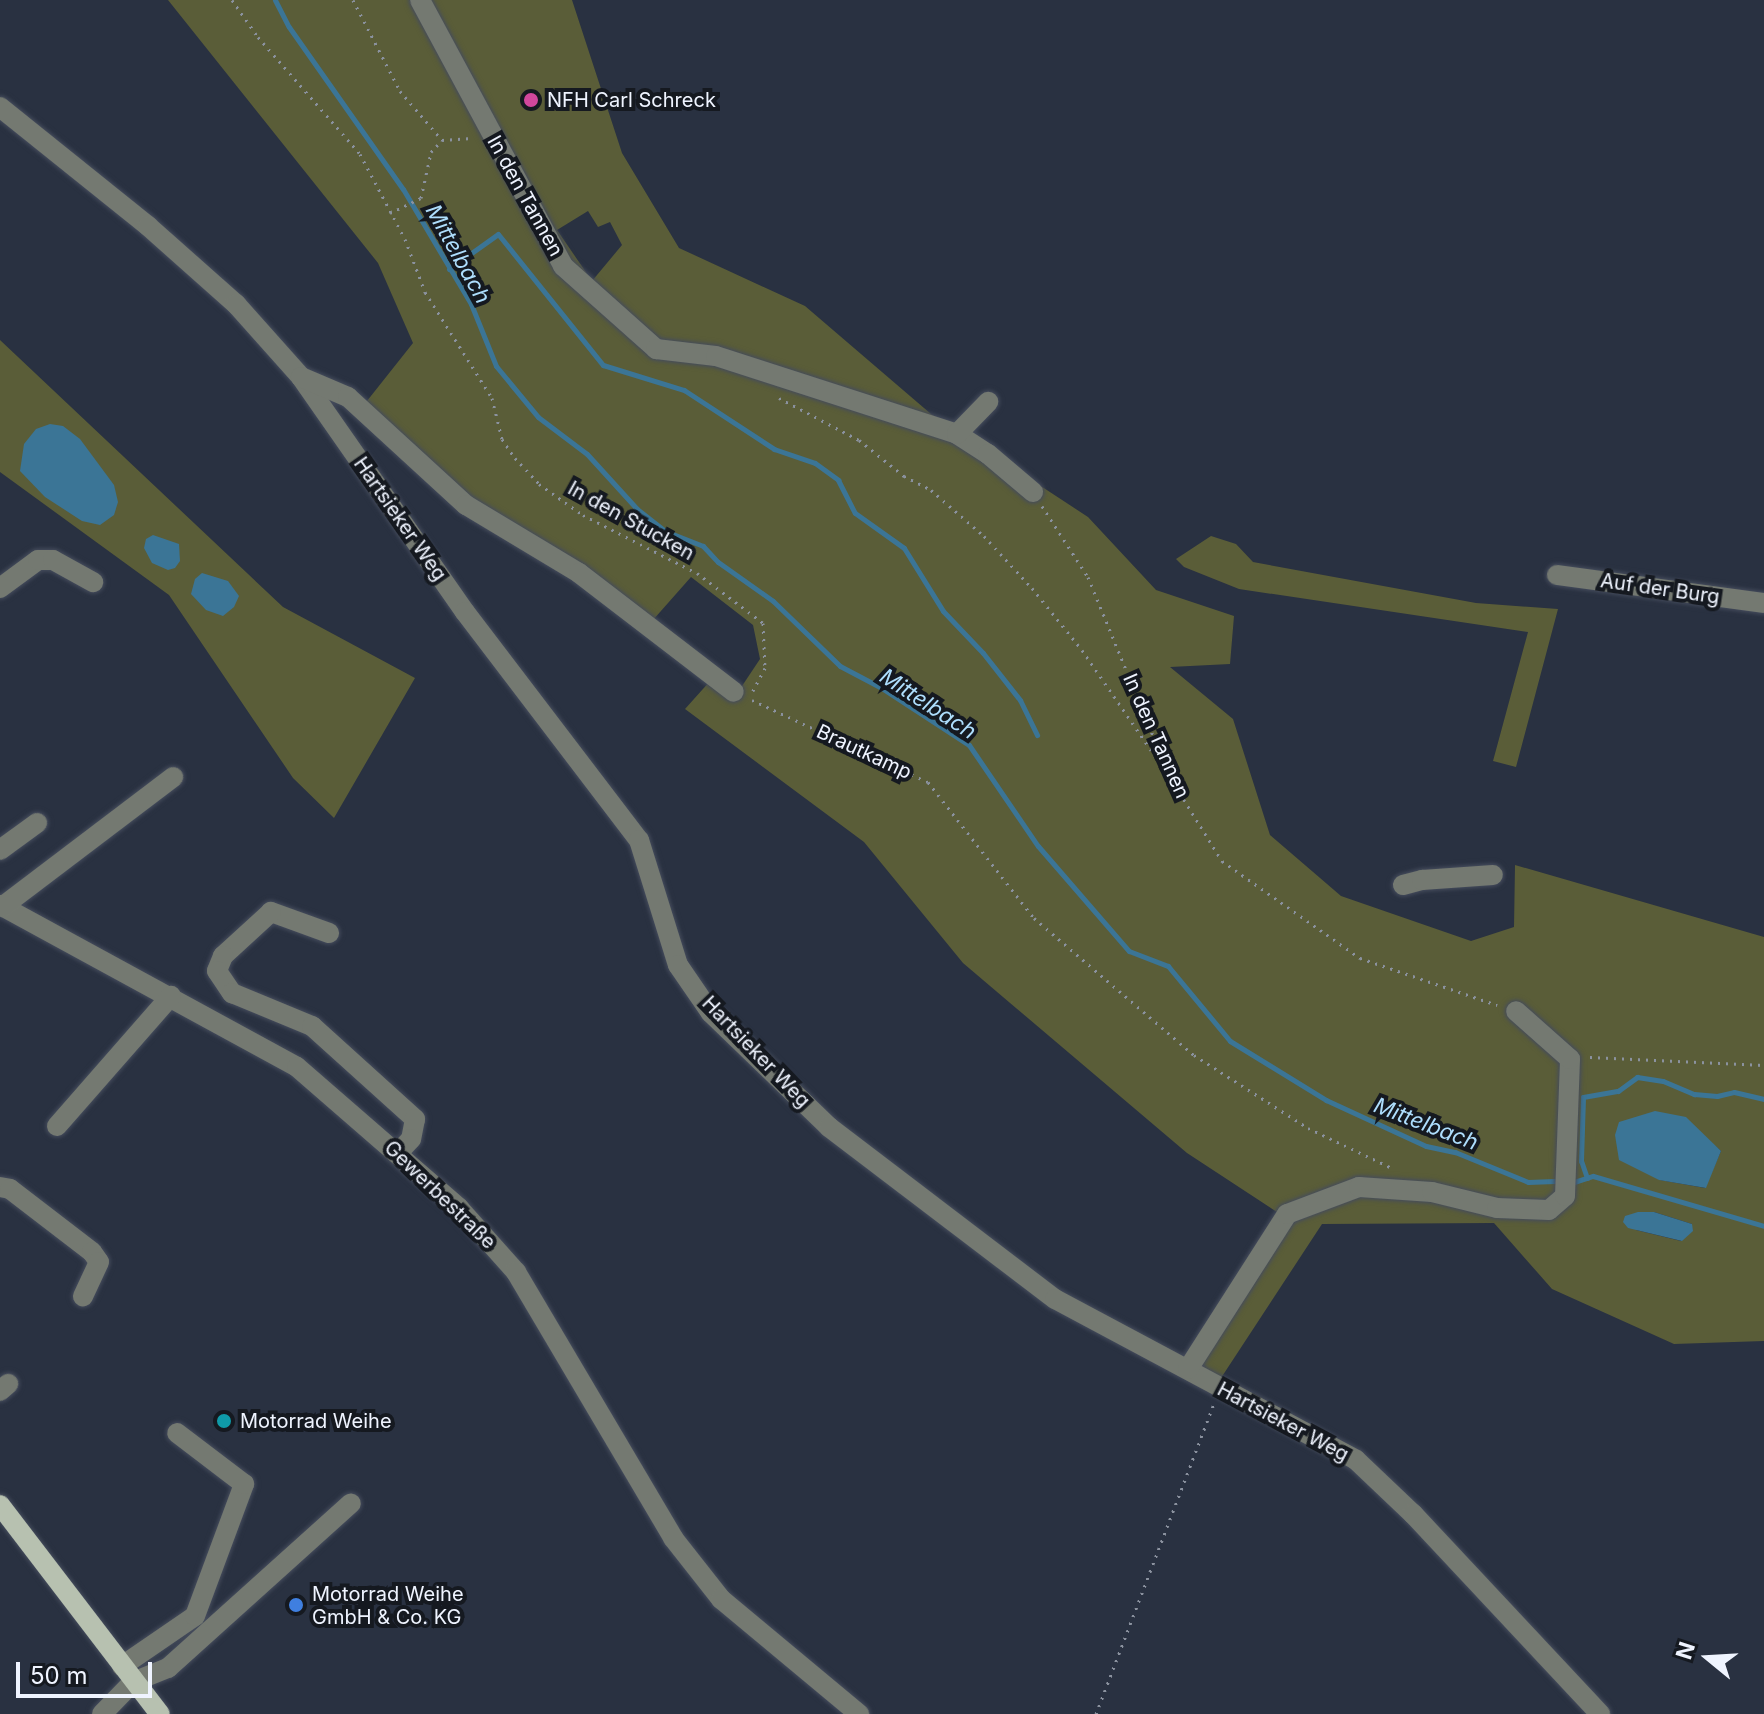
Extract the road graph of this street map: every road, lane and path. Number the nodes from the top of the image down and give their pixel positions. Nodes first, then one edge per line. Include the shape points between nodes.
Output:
1 (232, 0) edge
2 (353, 0) edge
3 (420, 0) edge
4 (0, 107) edge
5 (484, 137) dead end
6 (442, 140) junction
7 (390, 213) junction
8 (301, 377) junction
9 (775, 396) dead end
10 (988, 402) dead end
11 (957, 434) junction
12 (1033, 492) joint
13 (1557, 575) dead end
14 (93, 582) dead end
15 (0, 588) edge
16 (1764, 603) edge
17 (741, 695) junction
18 (173, 777) dead end
19 (1171, 779) junction
20 (37, 823) dead end
21 (0, 850) edge
22 (1493, 875) dead end
23 (1403, 885) dead end
24 (1, 906) edge
25 (329, 933) dead end
26 (171, 996) junction
27 (1516, 1011) joint
28 (1570, 1059) junction
29 (1764, 1065) edge
30 (57, 1126) dead end
31 (398, 1153) junction
32 (1405, 1174) dead end
33 (0, 1187) edge
34 (83, 1297) dead end
35 (1188, 1369) junction
36 (1216, 1397) dead end
37 (177, 1433) dead end
38 (351, 1503) dead end
39 (0, 1505) edge
40 (127, 1674) junction
41 (102, 1714) edge
42 (160, 1714) edge
43 (859, 1714) edge
44 (1096, 1714) edge
45 (1600, 1714) edge

1 - 7 path, In den Stucken via 360,154
2 - 6 path via 400,91
3 - 11 street, In den Tannen via 563,266 656,349 716,356
4 - 8 street, Hartsieker Weg via 236,304
5 - 6 path
6 - 7 path via 431,152 421,198
7 - 17 path, In den Stucken via 425,292 492,398 502,439 515,458 539,484 583,515 697,573 763,623 765,668
8 - 17 street via 348,397 466,505 579,573
8 - 35 street, Hartsieker Weg via 465,612 639,840 678,965 711,1013 829,1127 1055,1299
9 - 19 path via 859,440 931,490 984,536 1082,650
10 - 11 street
11 - 12 street, In den Tannen
12 - 19 path, In den Tannen via 1088,577
13 - 16 street, Auf der Burg
14 - 15 street via 53,560 38,560
17 - 32 path, Brautkamp via 928,782 1034,918 1194,1055 1308,1128
18 - 24 street
19 - 27 path, In den Tannen via 1222,861 1360,958
20 - 21 street
22 - 23 street
24 - 26 street, Gewerbestraße
25 - 31 street via 271,912 223,956 217,971 232,993 312,1026 415,1119 411,1139
26 - 30 street
26 - 31 street, Gewerbestraße via 297,1067
27 - 28 street
28 - 29 path via 1612,1056
28 - 35 street via 1569,1172 1565,1196 1549,1210 1497,1208 1432,1192 1359,1187 1287,1214
31 - 43 street, Gewerbestraße via 459,1208 516,1272 673,1538 721,1599
33 - 34 street via 10,1189 92,1252 99,1262
35 - 45 street, Hartsieker Weg via 1356,1460
36 - 44 path
37 - 40 street via 244,1484 195,1616
38 - 40 street via 168,1668
39 - 40 main road
40 - 41 street
40 - 42 main road

